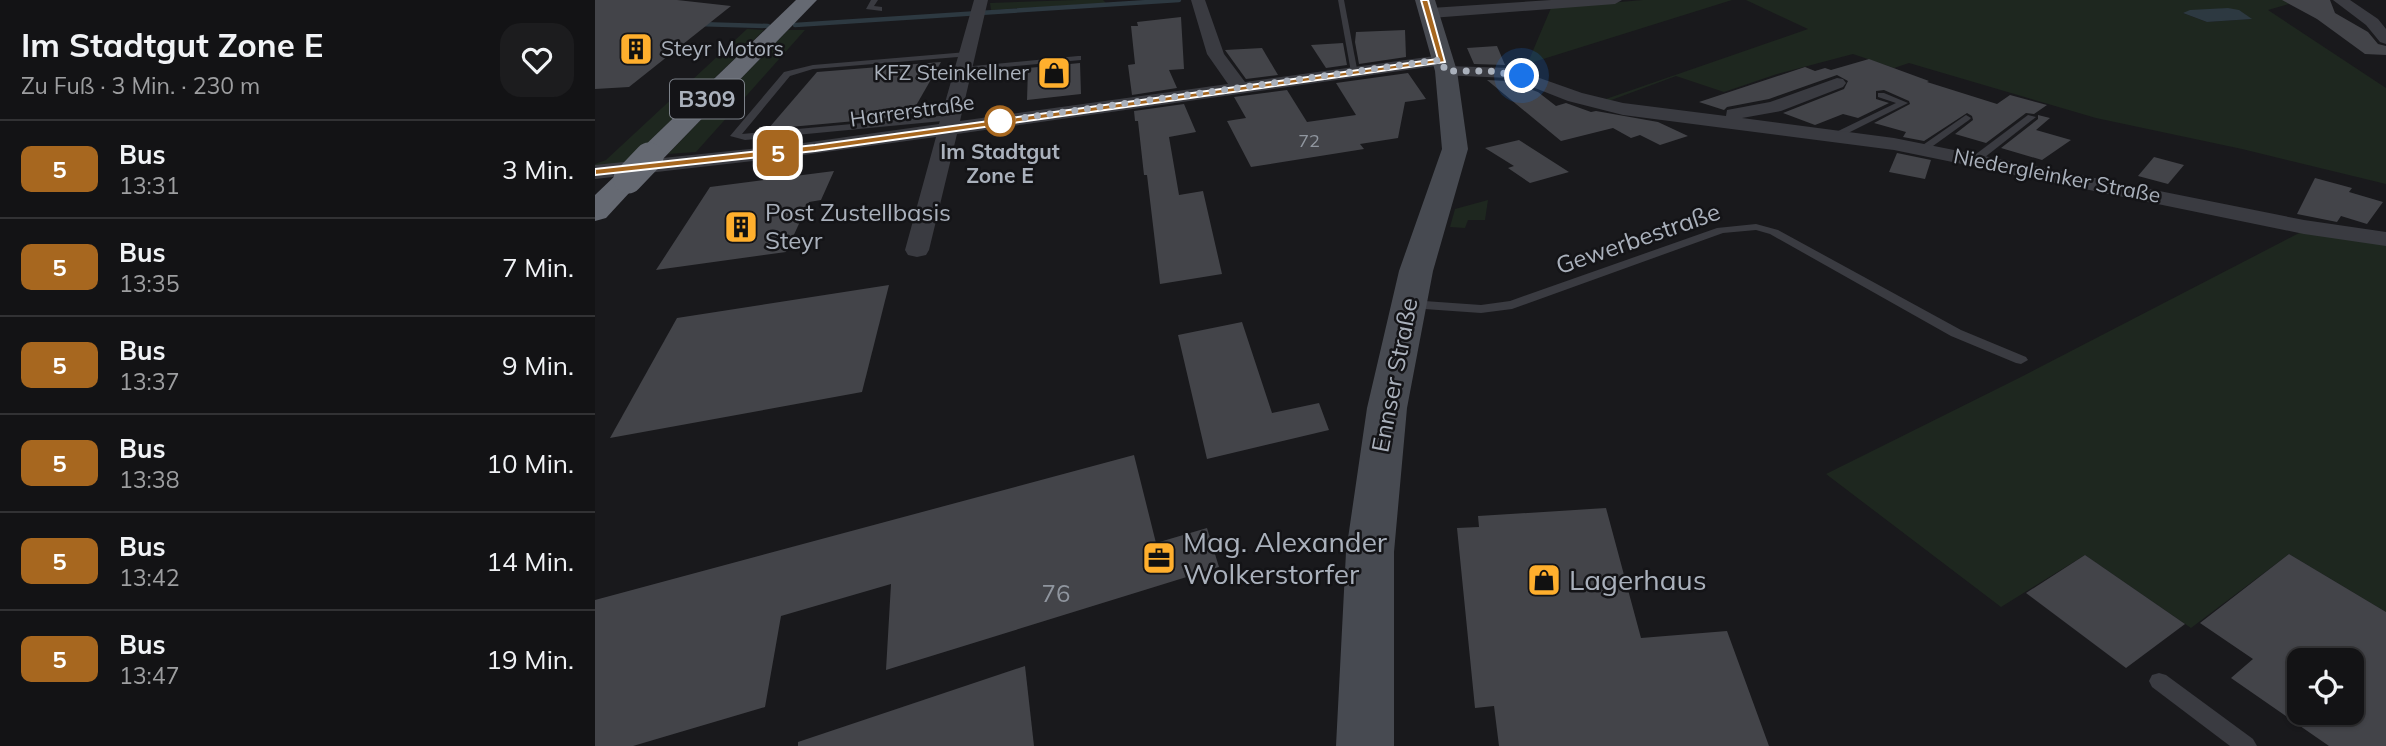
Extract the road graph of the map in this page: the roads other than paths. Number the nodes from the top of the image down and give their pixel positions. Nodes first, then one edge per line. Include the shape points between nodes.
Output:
1 (807, 0) edge
2 (875, 0) edge
3 (1198, 0) edge
4 (1341, 0) edge
5 (1615, 0) edge
6 (2340, 0) edge
7 (1428, 7) edge
8 (879, 9) dead end
9 (979, 9) edge
10 (2386, 39) edge
11 (1077, 58) dead end
12 (965, 61) junction
13 (1444, 66) junction
14 (1355, 72) junction
15 (1837, 83) dead end
16 (1239, 87) junction
17 (1881, 95) dead end
18 (2032, 117) dead end
19 (1966, 118) dead end
20 (1727, 121) junction
21 (949, 123) junction
22 (1837, 135) junction
23 (1923, 149) junction
24 (1976, 159) junction
25 (595, 172) edge
26 (595, 212) edge
27 (2386, 239) edge
28 (917, 250) dead end
29 (1408, 304) junction
30 (2021, 360) dead end
31 (2159, 681) dead end
32 (1365, 746) edge
33 (2246, 746) edge

1 - 26 highway, B309, bridge
2 - 8 lane via 869,7
3 - 16 street via 1216,54
4 - 14 lane
5 - 7 street, Ennser Straße
6 - 10 street via 2372,22
7 - 13 street, Ennser Straße
9 - 12 street
11 - 12 lane
12 - 21 street
12 - 21 lane via 813,66 793,71 735,136
13 - 14 street, Harrerstraße
13 - 20 street, Niedergleinker Straße via 1511,73 1606,106
13 - 29 street, Ennser Straße via 1455,149
14 - 16 street, Harrerstraße
15 - 20 street, Niedergleinker Straße via 1773,107 1737,112
16 - 21 street, Harrerstraße
17 - 22 lane via 1904,103
18 - 24 lane
19 - 23 lane
20 - 22 street, Niedergleinker Straße
21 - 25 street, Harrerstraße via 776,153
21 - 28 street
22 - 23 street, Niedergleinker Straße
23 - 24 street, Niedergleinker Straße
24 - 27 street, Niedergleinker Straße via 2304,227
29 - 30 lane, Gewerbestraße via 1481,309 1512,305 1721,230 1756,227 1775,232 1956,333
29 - 32 street, Ennser Straße via 1387,408 1372,519
31 - 33 lane

